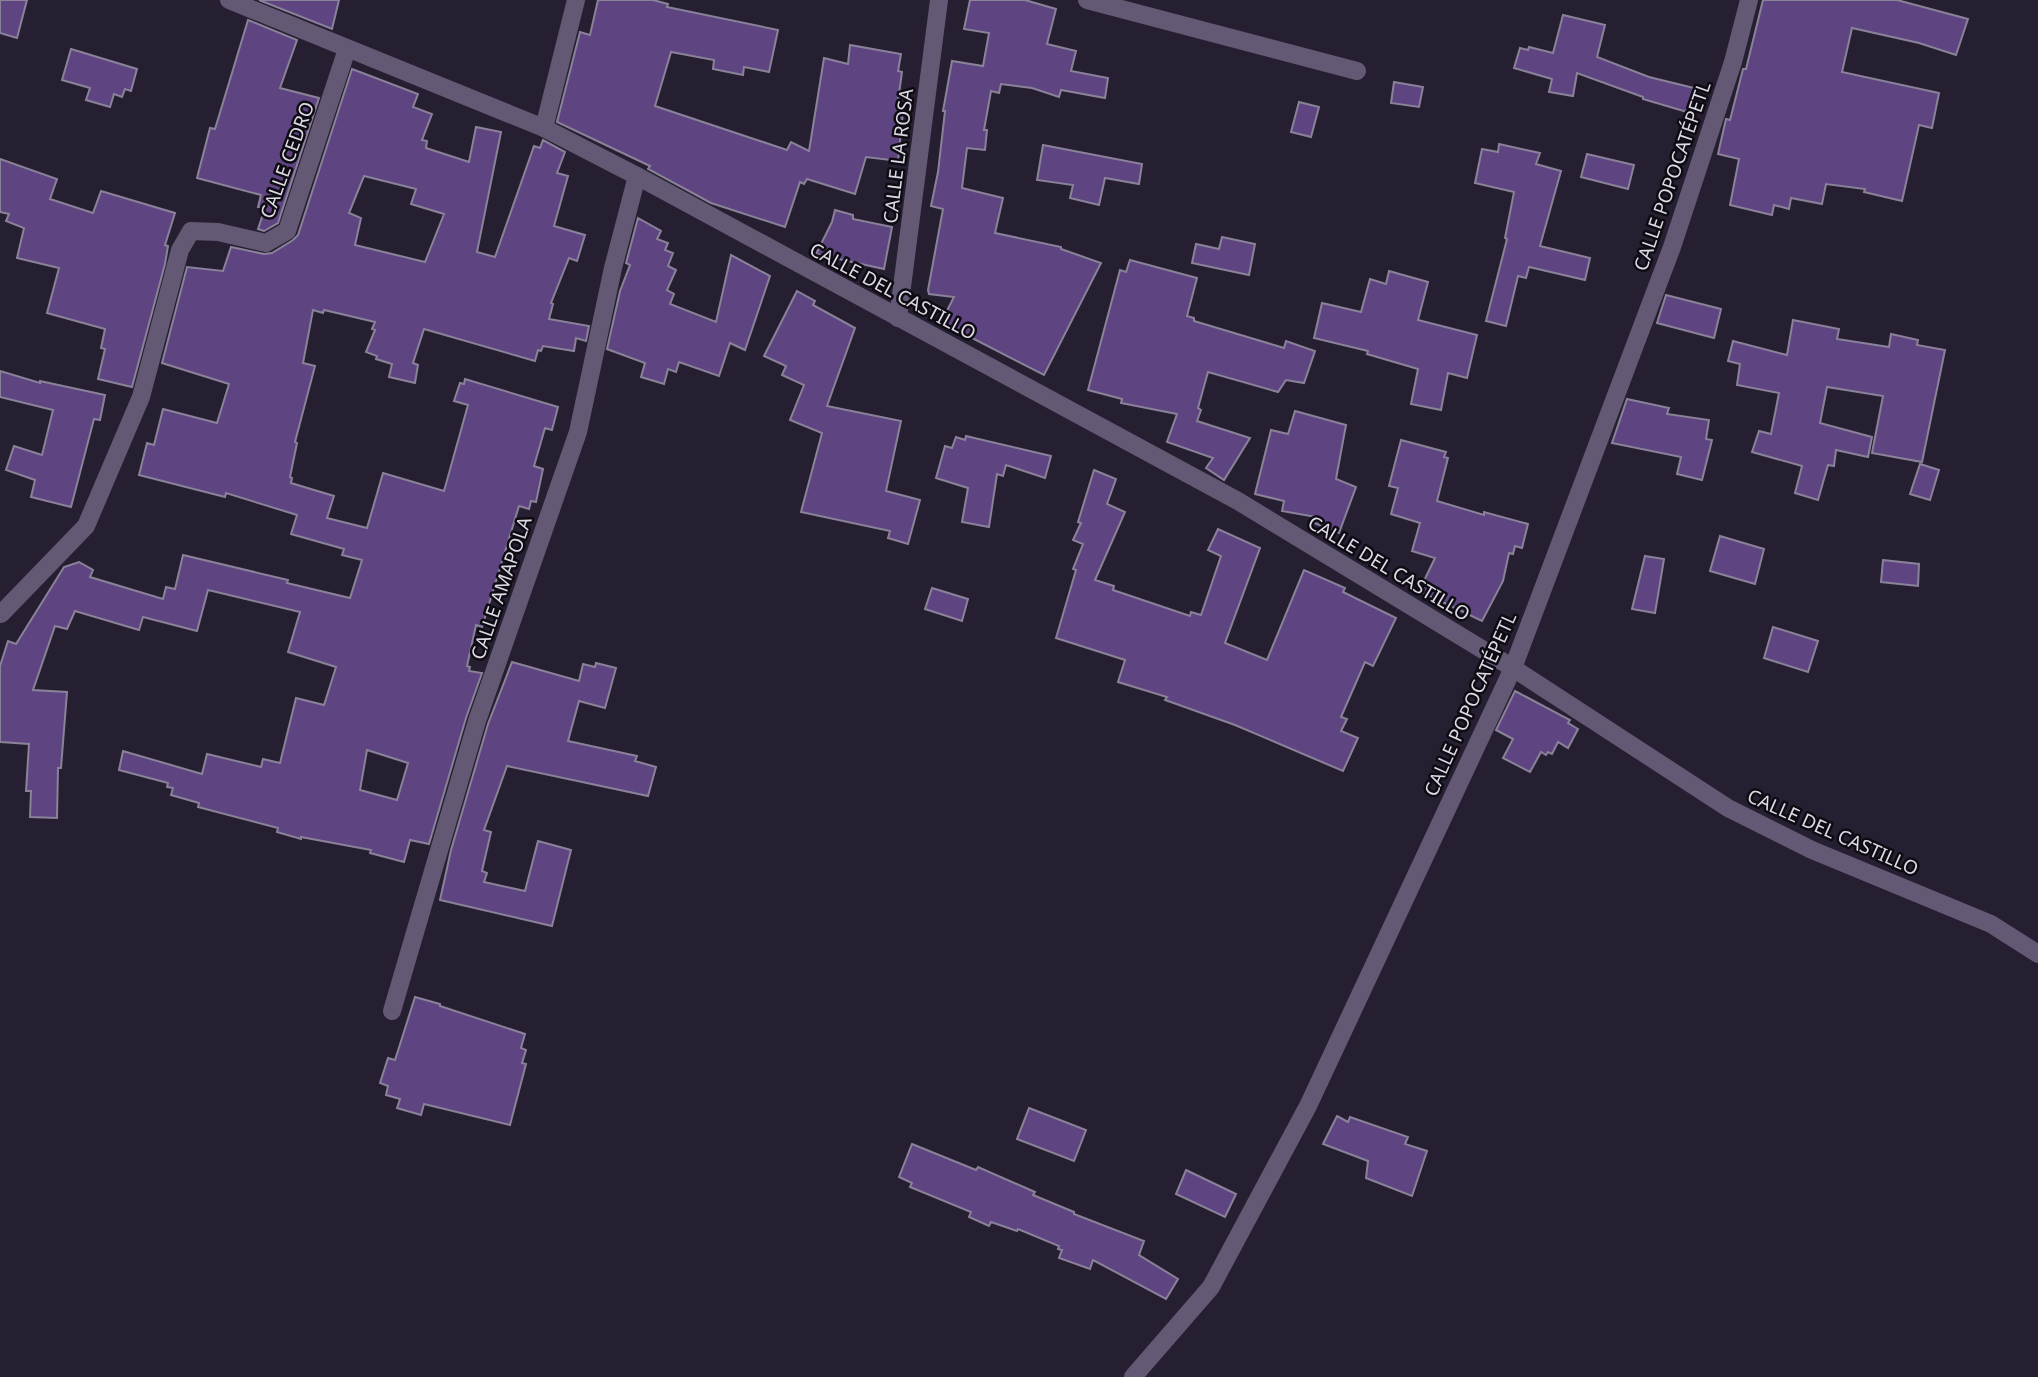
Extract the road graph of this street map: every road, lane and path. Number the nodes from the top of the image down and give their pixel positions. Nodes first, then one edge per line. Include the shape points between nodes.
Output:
1 (229, 0) edge
2 (576, 0) edge
3 (939, 0) edge
4 (1087, 0) edge
5 (1749, 0) edge
6 (255, 5) edge
7 (347, 49) junction
8 (1357, 71) dead end
9 (544, 128) junction
10 (637, 176) junction
11 (898, 318) junction
12 (1, 614) edge
13 (1513, 667) junction
14 (2038, 954) edge
15 (392, 1011) dead end
16 (1133, 1377) edge

1 - 6 street, CALLE DEL CASTILLO
2 - 9 street
3 - 11 street, CALLE LA ROSA
4 - 8 street
5 - 13 street, CALLE POPOCATÉPETL via 1672,247
6 - 7 street, CALLE DEL CASTILLO
7 - 9 street, CALLE DEL CASTILLO
7 - 12 street, CALLE CEDRO via 287,231 266,243 191,231 180,250 141,397 86,526
9 - 10 street, CALLE DEL CASTILLO
10 - 11 street, CALLE DEL CASTILLO
10 - 15 street, CALLE AMAPOLA via 578,432 477,721
11 - 13 street, CALLE DEL CASTILLO via 1238,501
13 - 14 street, CALLE DEL CASTILLO via 1728,808 1812,849 1991,924
13 - 16 street, CALLE POPOCATÉPETL via 1308,1106 1211,1287

